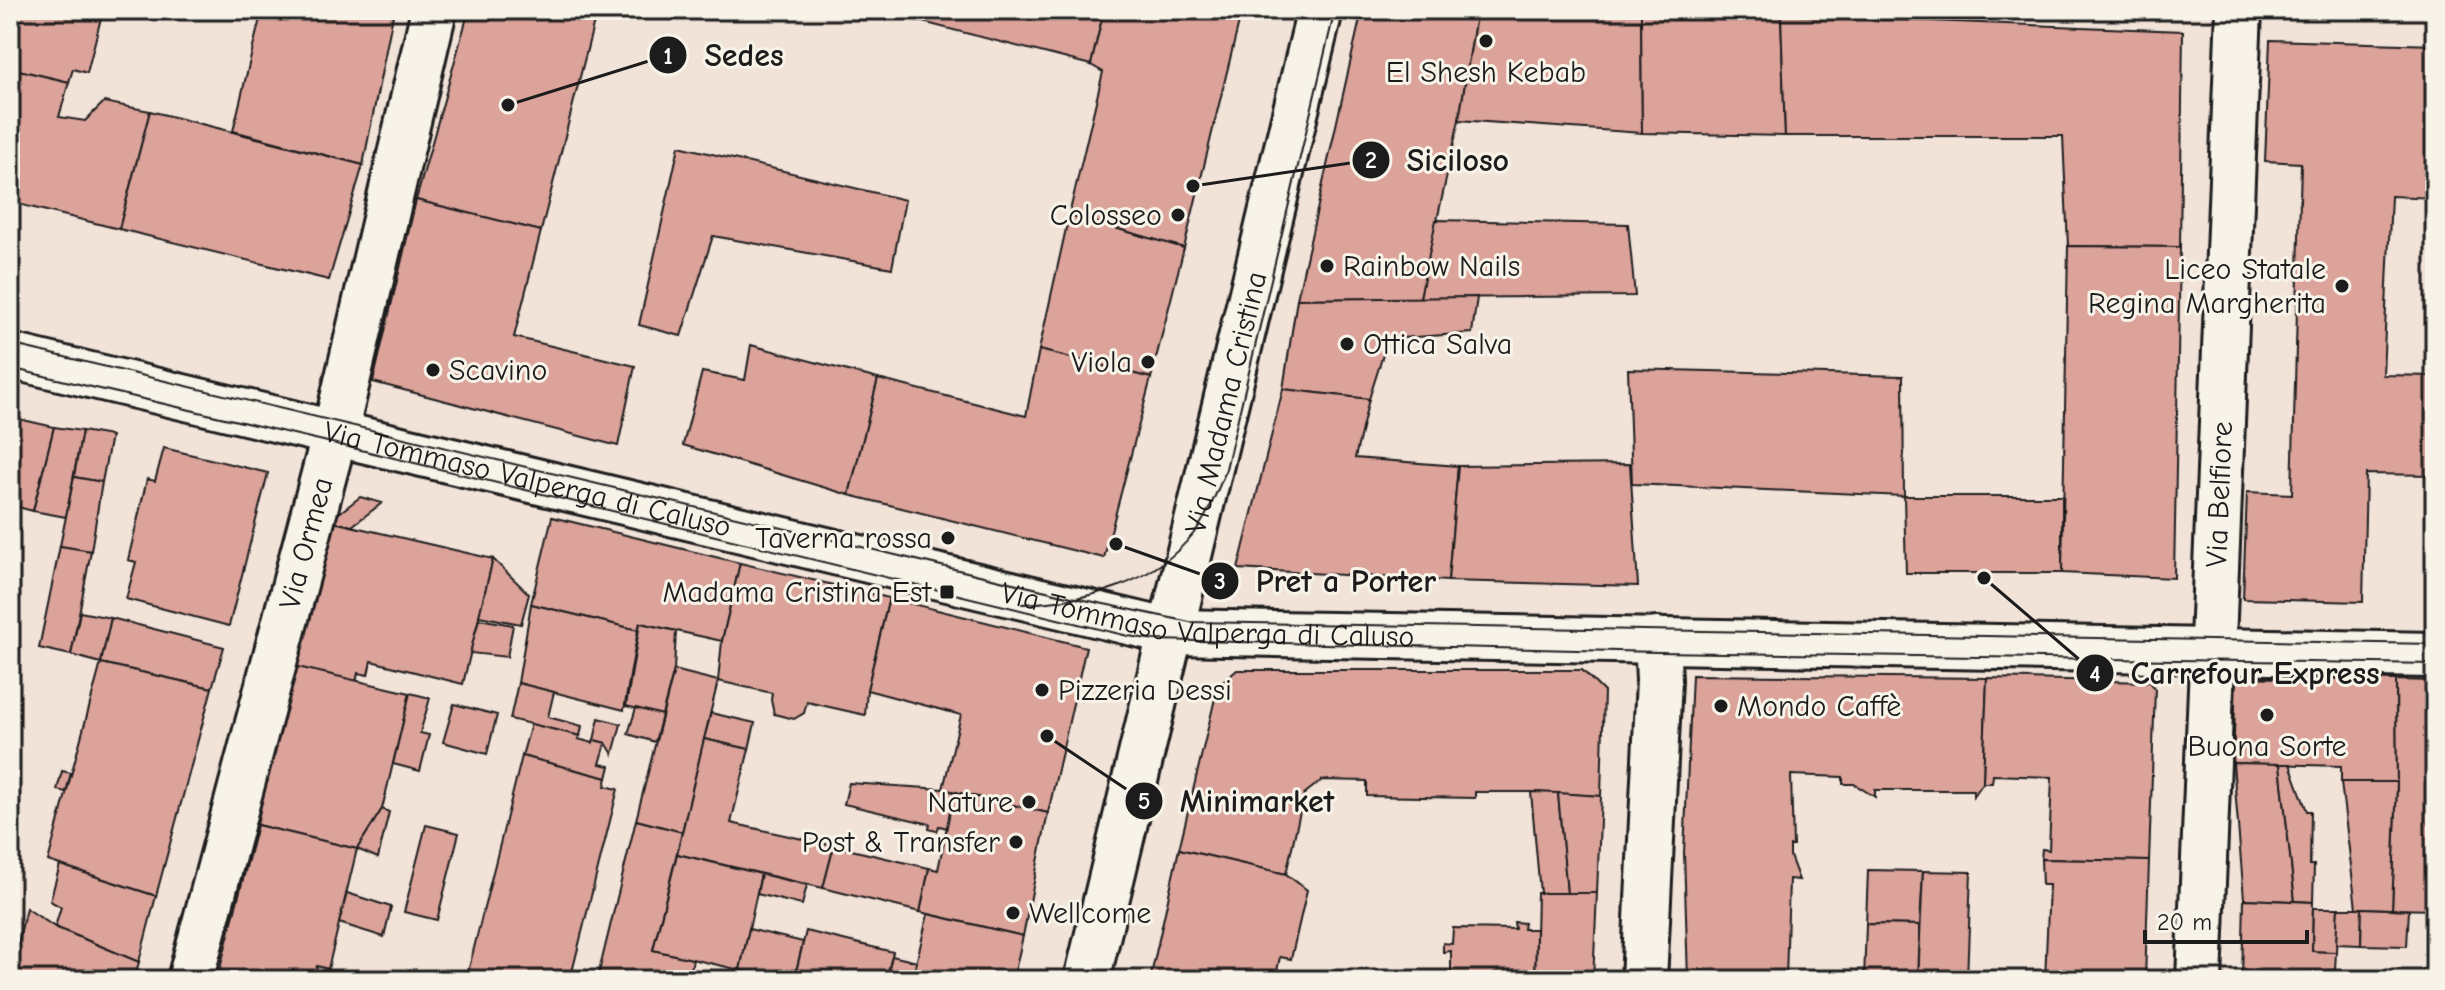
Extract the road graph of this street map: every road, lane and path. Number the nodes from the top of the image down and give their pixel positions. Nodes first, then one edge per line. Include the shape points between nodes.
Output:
1 (434, 10) edge
2 (1320, 10) edge
3 (2239, 10) edge
4 (10, 356) edge
5 (335, 433) junction
6 (1171, 632) junction
7 (1657, 640) junction
8 (2213, 651) junction
9 (2435, 655) edge
10 (190, 980) edge
11 (1087, 980) edge
12 (1644, 980) edge
13 (2199, 980) edge

1 - 5 street, Via Ormea
2 - 6 street, Via Madama Cristina
3 - 8 street, Via Belfiore
4 - 5 street, Via Tommaso Valperga di Caluso
5 - 6 street, Via Tommaso Valperga di Caluso
5 - 10 street, Via Ormea
6 - 7 street, Via Tommaso Valperga di Caluso
6 - 11 street, Via Madama Cristina
7 - 8 street, Via Tommaso Valperga di Caluso
7 - 12 street
8 - 9 street, Via Tommaso Valperga di Caluso
8 - 13 street, Via Belfiore

